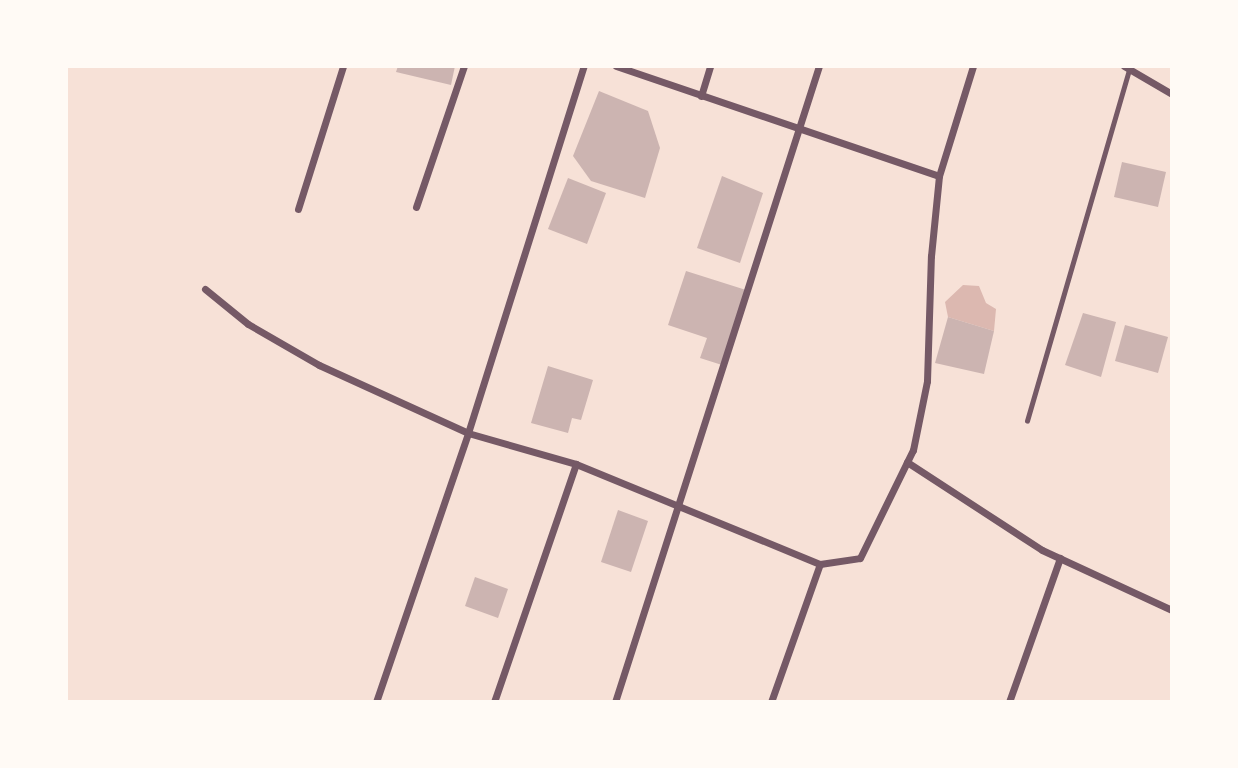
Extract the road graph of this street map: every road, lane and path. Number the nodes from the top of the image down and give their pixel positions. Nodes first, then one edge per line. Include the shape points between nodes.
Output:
1 (343, 66) edge
2 (464, 66) edge
3 (584, 66) edge
4 (616, 66) edge
5 (710, 66) edge
6 (819, 66) edge
7 (972, 66) edge
8 (1126, 68) edge
9 (1171, 94) edge
10 (701, 96) junction
11 (800, 129) junction
12 (939, 176) junction
13 (416, 206) dead end
14 (298, 209) dead end
15 (205, 289) dead end
16 (1027, 421) dead end
17 (468, 433) junction
18 (907, 462) junction
19 (576, 464) junction
20 (681, 506) junction
21 (1060, 558) junction
22 (820, 564) junction
23 (1171, 610) edge
24 (376, 702) edge
25 (494, 702) edge
26 (615, 702) edge
27 (771, 702) edge
28 (1009, 702) edge

1 - 14 street
2 - 13 street
3 - 17 street
4 - 10 street
5 - 10 street
6 - 11 street
7 - 12 street
8 - 9 street
8 - 16 lane
10 - 11 street
11 - 12 street
11 - 20 street
12 - 18 street via 930,256 927,381
15 - 17 street via 248,324 319,365
17 - 19 street
17 - 24 street
18 - 21 street
18 - 22 street via 860,558
19 - 20 street
19 - 25 street
20 - 22 street
20 - 26 street
21 - 23 street
21 - 28 street
22 - 27 street

